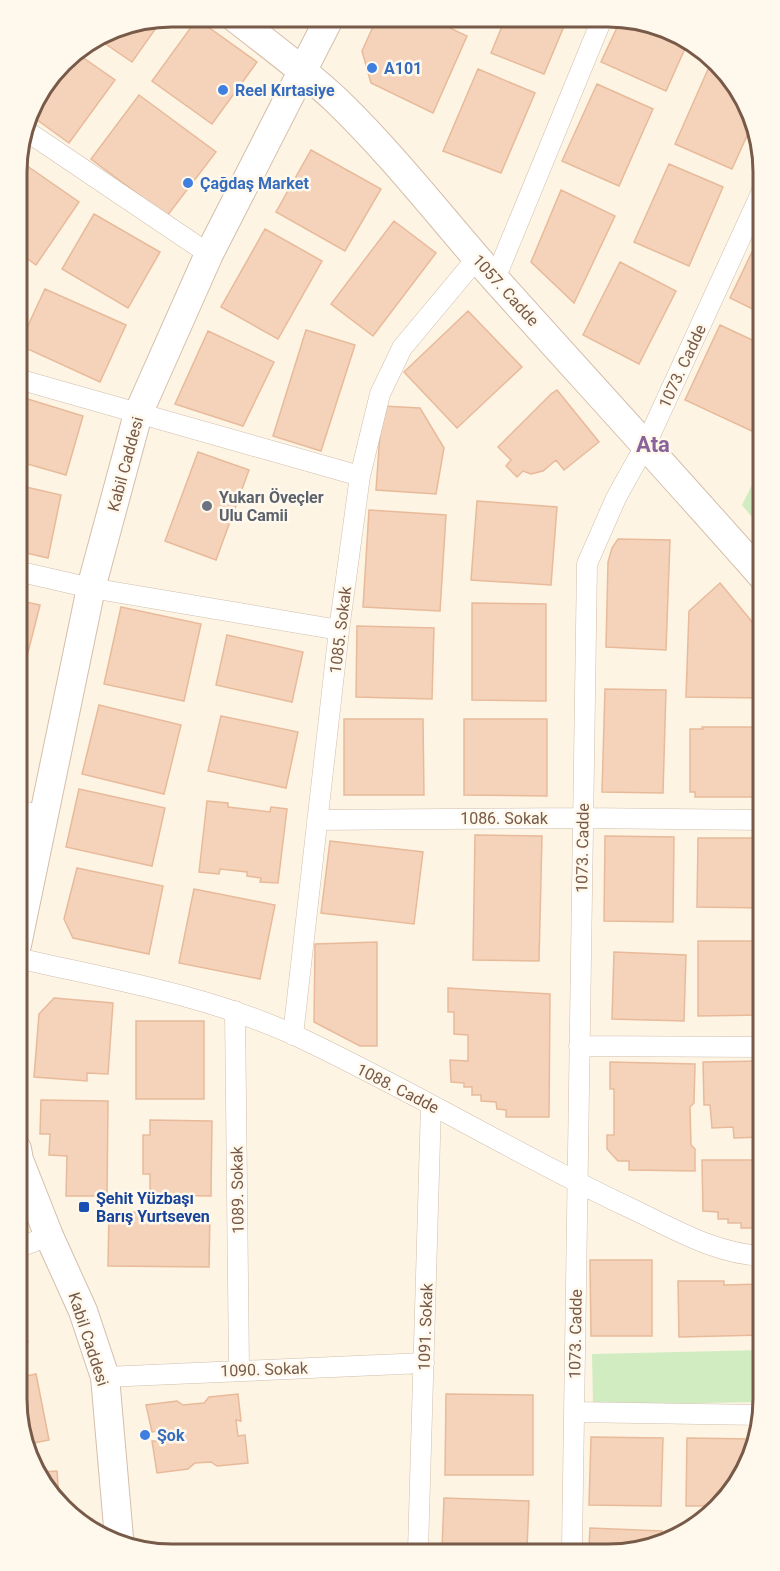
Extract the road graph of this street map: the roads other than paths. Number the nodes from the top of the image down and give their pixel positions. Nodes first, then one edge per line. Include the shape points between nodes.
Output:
1 (247, 27) edge
2 (325, 27) edge
3 (599, 27) edge
4 (302, 70) junction
5 (32, 135) edge
6 (753, 213) edge
7 (209, 254) junction
8 (477, 258) junction
9 (495, 279) junction
10 (27, 381) edge
11 (138, 414) junction
12 (646, 444) junction
13 (360, 476) junction
14 (753, 566) edge
15 (27, 573) edge
16 (91, 588) junction
17 (339, 630) junction
18 (30, 813) edge
19 (583, 818) junction
20 (316, 820) junction
21 (753, 820) edge
22 (27, 843) edge
23 (27, 947) edge
24 (235, 1011) junction
25 (293, 1035) junction
26 (579, 1046) junction
27 (753, 1047) edge
28 (431, 1105) junction
29 (27, 1180) edge
30 (577, 1183) junction
31 (49, 1236) junction
32 (27, 1244) edge
33 (753, 1255) edge
34 (424, 1363) junction
35 (239, 1370) junction
36 (105, 1377) junction
37 (574, 1412) junction
38 (752, 1415) edge
39 (119, 1534) edge
40 (418, 1544) edge
41 (572, 1544) edge

1 - 4 main road, 1057. Cadde
2 - 4 main road, Kabil Caddesi
3 - 9 street
4 - 7 main road, Kabil Caddesi
4 - 8 main road, 1057. Cadde via 364,129
5 - 7 street
6 - 12 street, 1073. Cadde
7 - 11 main road, Kabil Caddesi
8 - 9 main road, 1057. Cadde
8 - 13 street, 1085. Sokak via 402,348 380,394
9 - 12 main road, 1057. Cadde
10 - 11 street
11 - 13 street
11 - 16 main road, Kabil Caddesi
12 - 14 main road, 1057. Cadde
12 - 19 street, 1073. Cadde via 616,498 587,564
13 - 17 street, 1085. Sokak
15 - 16 street
16 - 17 street
16 - 18 main road, Kabil Caddesi
17 - 20 street, 1085. Sokak
18 - 22 main road, Kabil Caddesi
19 - 20 street, 1086. Sokak
19 - 21 street, 1086. Sokak
19 - 26 street, 1073. Cadde
20 - 25 street, 1085. Sokak
23 - 24 street, 1088. Cadde
24 - 25 street, 1088. Cadde
24 - 35 street, 1089. Sokak
25 - 28 street, 1088. Cadde
26 - 27 street
26 - 30 street, 1073. Cadde
28 - 30 street, 1088. Cadde
28 - 34 street, 1091. Sokak
29 - 31 main road, Kabil Caddesi
30 - 33 street, 1088. Cadde via 707,1244
30 - 37 street, 1073. Cadde
31 - 32 street
31 - 36 main road, Kabil Caddesi via 83,1311
34 - 35 street, 1090. Sokak
34 - 40 street, 1091. Sokak
35 - 36 street, 1090. Sokak
36 - 39 main road, Kabil Caddesi
37 - 38 street
37 - 41 street, 1073. Cadde

